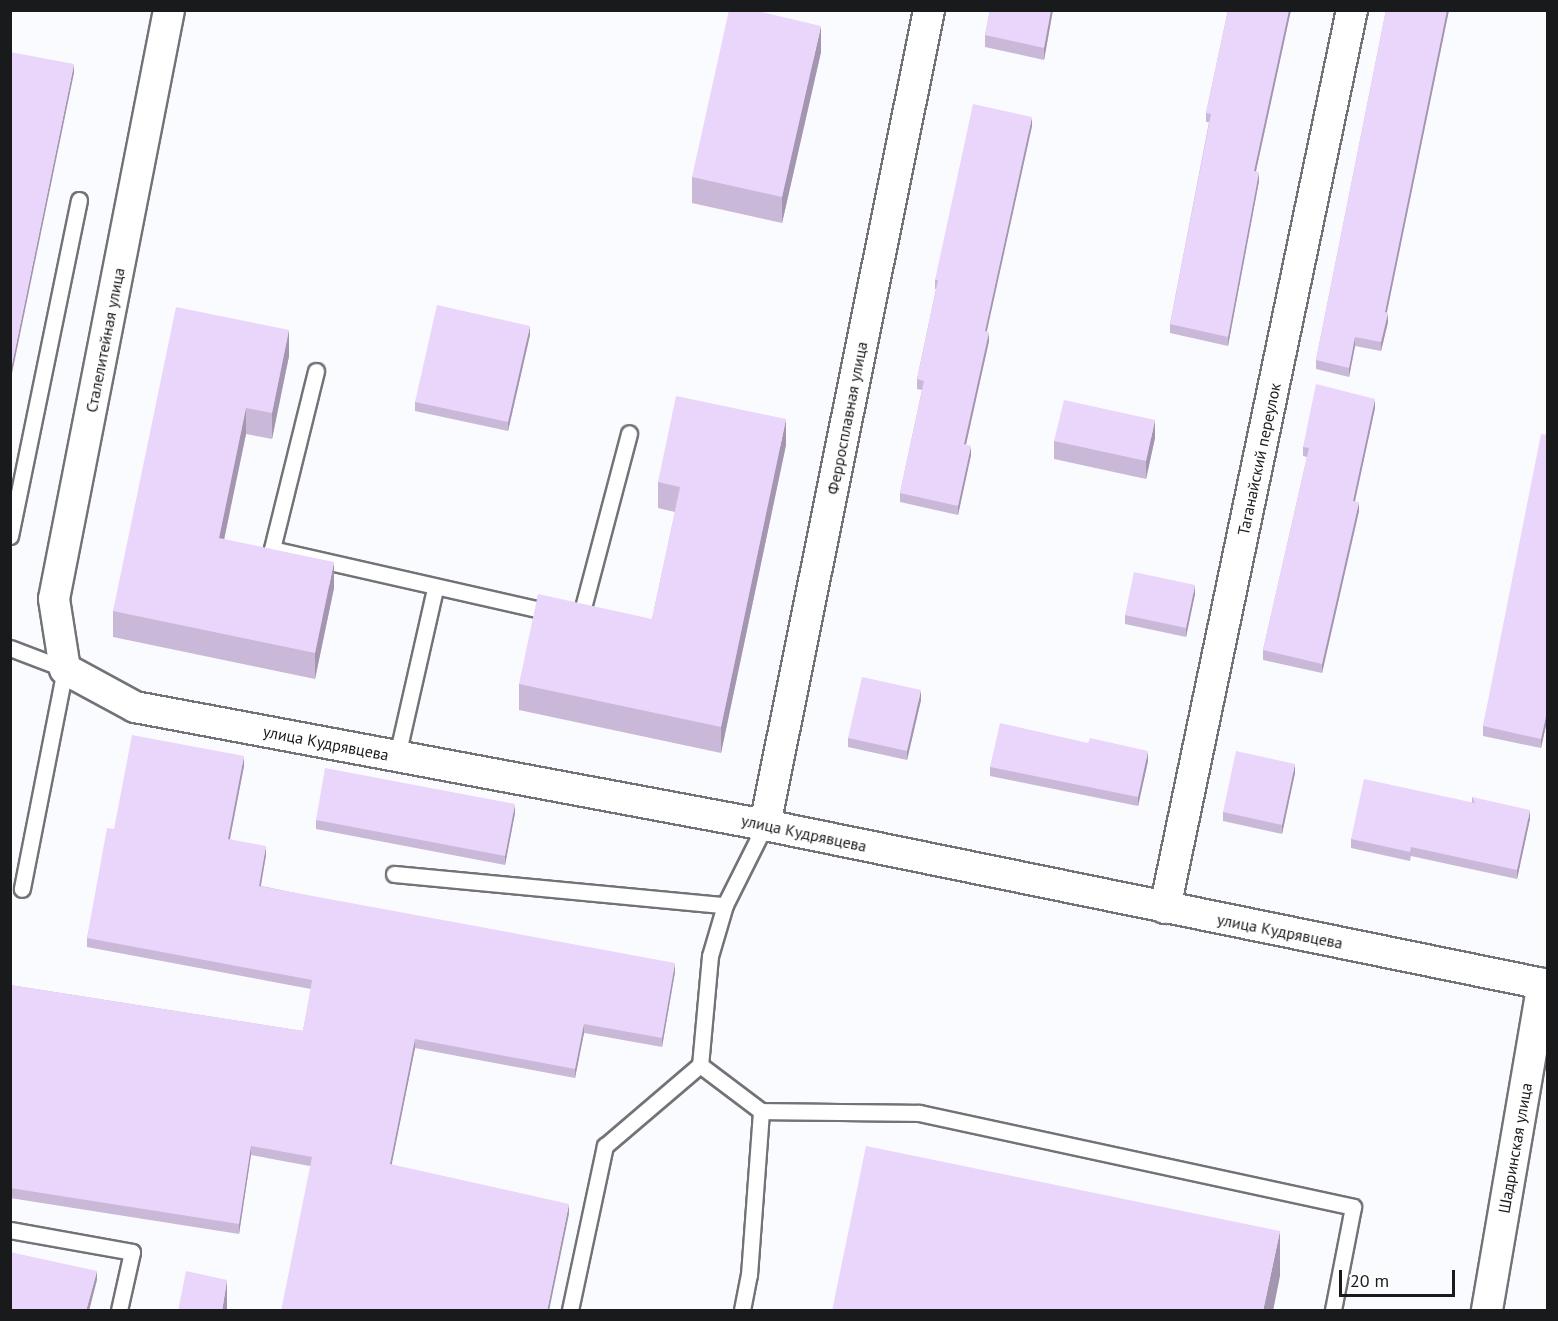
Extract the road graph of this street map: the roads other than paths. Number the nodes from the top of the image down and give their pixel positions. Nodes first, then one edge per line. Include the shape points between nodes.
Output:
1 (169, 10) edge
2 (928, 10) edge
3 (1352, 10) edge
4 (79, 200) dead end
5 (316, 371) dead end
6 (628, 433) dead end
7 (10, 536) edge
8 (435, 588) junction
9 (10, 648) edge
10 (65, 669) junction
11 (397, 756) junction
12 (765, 825) junction
13 (394, 874) dead end
14 (22, 889) dead end
15 (725, 905) junction
16 (1166, 908) junction
17 (1545, 985) edge
18 (700, 1065) junction
19 (761, 1111) junction
20 (10, 1230) edge
21 (119, 1311) edge
22 (570, 1311) edge
23 (742, 1311) edge
24 (1333, 1311) edge
25 (1487, 1311) edge

1 - 10 street, Сталелитейная улица via 54,599
2 - 12 street, Ферросплавная улица
3 - 16 street, Таганайский переулок
4 - 7 lane
5 - 8 lane via 272,549
6 - 8 lane via 580,619
8 - 11 lane
9 - 10 lane
10 - 11 street, улица Кудрявцева via 135,707
10 - 14 lane
11 - 12 street, улица Кудрявцева
12 - 15 lane
12 - 16 street, улица Кудрявцева
13 - 15 lane
15 - 18 lane via 707,974
16 - 17 street, улица Кудрявцева
17 - 25 street, Шадринская улица
18 - 19 lane
18 - 22 lane via 604,1146
19 - 23 lane via 749,1275
19 - 24 lane via 920,1113 1353,1206
20 - 21 lane via 132,1252

